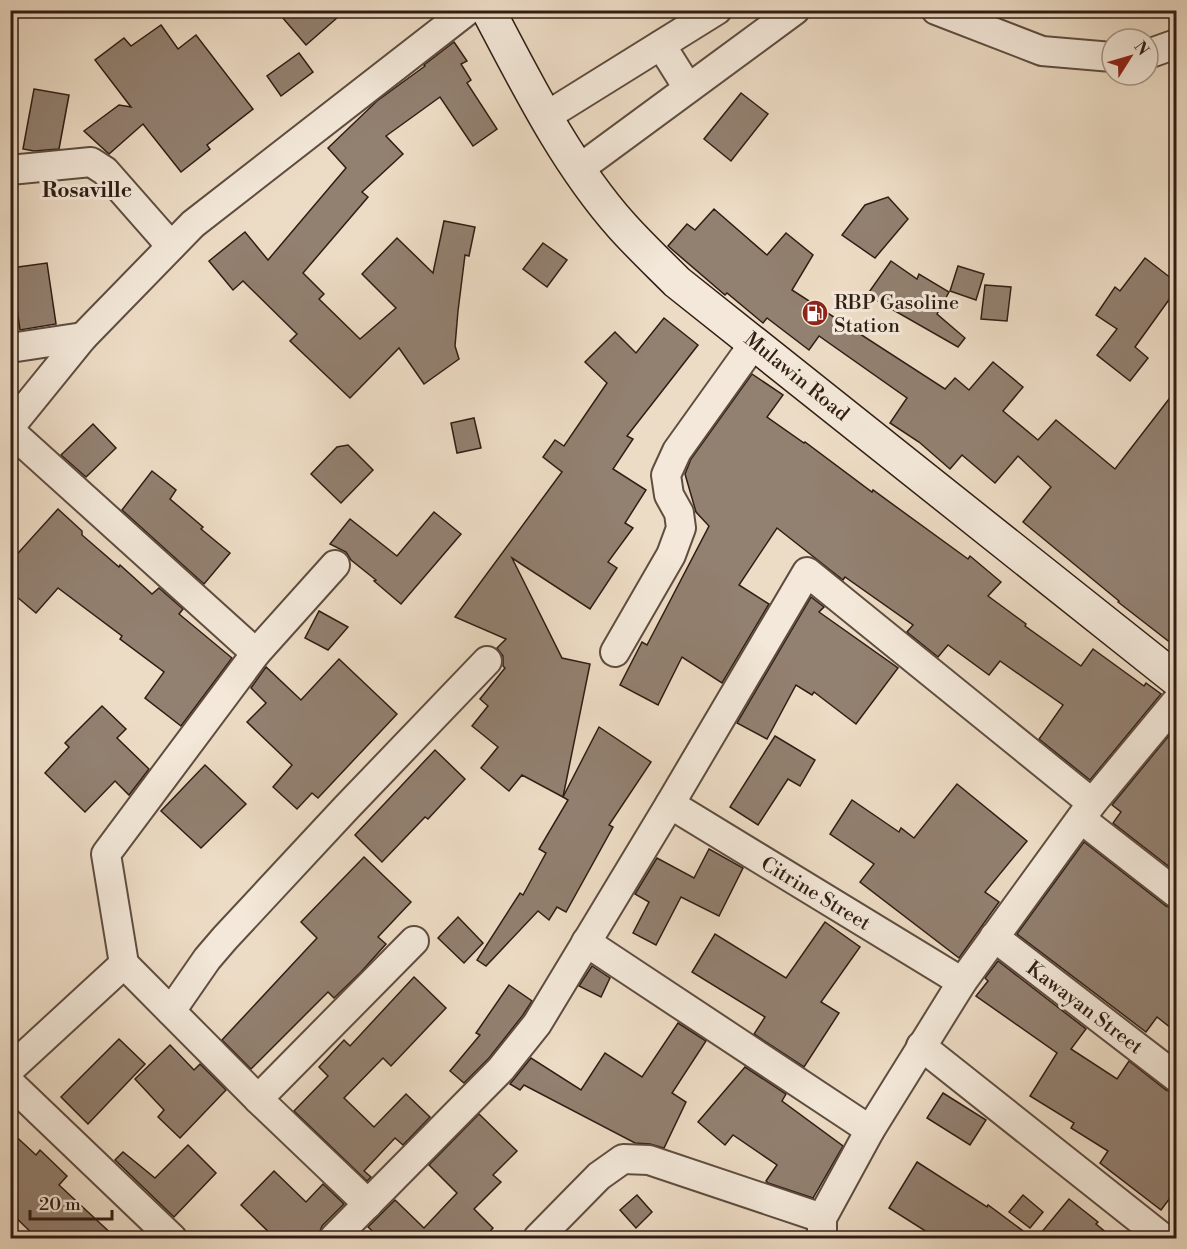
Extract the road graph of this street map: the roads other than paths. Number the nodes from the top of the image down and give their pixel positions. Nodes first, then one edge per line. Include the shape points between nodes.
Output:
1 (468, 10) edge
2 (488, 10) edge
3 (717, 10) edge
4 (795, 10) edge
5 (936, 10) edge
6 (1176, 44) edge
7 (661, 45) junction
8 (1160, 50) edge
9 (1100, 56) edge
10 (688, 88) junction
11 (545, 117) junction
12 (579, 169) junction
13 (10, 170) edge
14 (171, 246) junction
15 (83, 336) junction
16 (755, 342) junction
17 (10, 348) edge
18 (10, 429) edge
19 (335, 565) dead end
20 (615, 652) dead end
21 (256, 653) junction
22 (487, 661) dead end
23 (1176, 679) edge
24 (1176, 702) edge
25 (670, 804) junction
26 (1086, 811) junction
27 (1176, 893) edge
28 (994, 937) junction
29 (414, 941) dead end
30 (586, 942) junction
31 (124, 964) junction
32 (962, 982) junction
33 (171, 1011) junction
34 (921, 1046) junction
35 (10, 1069) edge
36 (1176, 1077) edge
37 (10, 1083) edge
38 (258, 1099) junction
39 (870, 1130) junction
40 (368, 1204) junction
41 (822, 1228) edge
42 (172, 1239) edge
43 (334, 1239) edge
44 (538, 1239) edge
45 (1163, 1239) edge

1 - 14 street via 193,224
2 - 11 main road, Mulawin Road
3 - 7 street
4 - 10 street
5 - 9 street via 1042,51
6 - 8 street
7 - 10 street
7 - 11 street
10 - 12 street
11 - 12 main road, Mulawin Road
12 - 16 main road, Mulawin Road via 621,225 677,282
13 - 14 street via 91,162 105,171
14 - 15 street
15 - 17 street
15 - 18 street
16 - 20 street via 677,451 666,475 681,528 671,555
16 - 23 main road, Mulawin Road
18 - 21 street
19 - 21 street
21 - 31 street via 106,854
22 - 33 street via 225,938
24 - 26 street
25 - 26 street via 807,572
25 - 30 street
25 - 32 street, Citrine Street
26 - 27 street
26 - 28 street
28 - 32 street
28 - 36 street, Kawayan Street
29 - 38 street
30 - 39 street
30 - 40 street via 537,1024 501,1069
31 - 33 street
31 - 35 street
32 - 34 street
33 - 38 street
34 - 39 street
34 - 45 street
37 - 42 street
38 - 40 street
39 - 41 street
40 - 43 street
41 - 44 street via 649,1160 623,1159 599,1176

